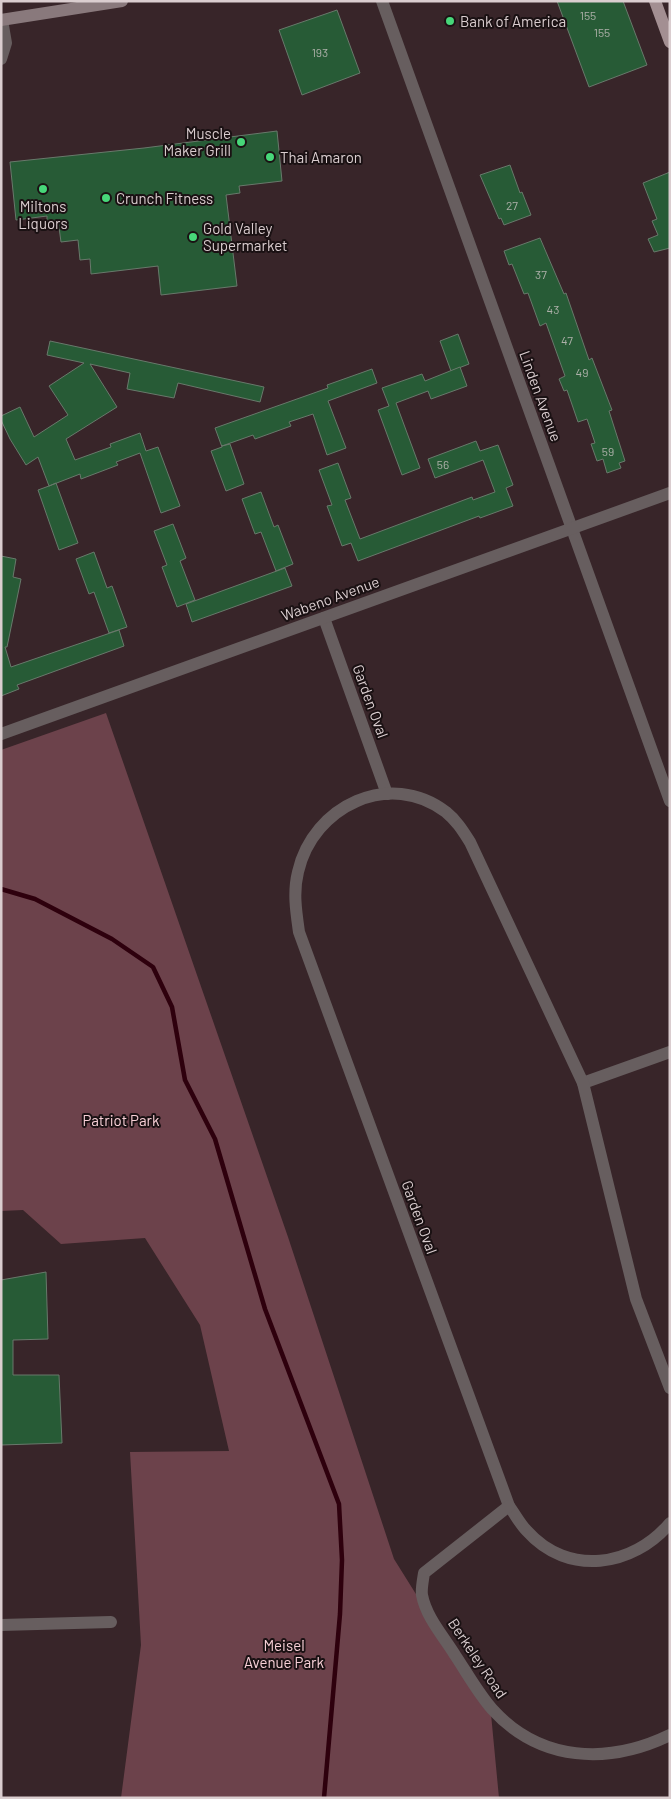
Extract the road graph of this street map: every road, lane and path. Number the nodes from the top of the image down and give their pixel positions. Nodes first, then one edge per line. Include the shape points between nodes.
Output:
1 (122, 1) edge
2 (382, 1) edge
3 (655, 1) edge
4 (104, 2) edge
5 (2, 19) edge
6 (670, 42) edge
7 (1, 59) edge
8 (670, 493) edge
9 (572, 528) junction
10 (324, 618) junction
11 (1, 734) edge
12 (387, 794) junction
13 (670, 801) edge
14 (670, 1052) edge
15 (583, 1083) junction
16 (670, 1388) edge
17 (508, 1506) junction
18 (670, 1523) edge
19 (111, 1622) dead end
20 (1, 1625) edge
21 (670, 1735) edge

1 - 4 main road
2 - 9 street, Linden Avenue
3 - 6 main road
4 - 5 main road
5 - 7 street via 6,43
8 - 9 street, Wabeno Avenue
9 - 10 street, Wabeno Avenue
9 - 13 street, Linden Avenue
10 - 11 street, Wabeno Avenue
10 - 12 street, Garden Oval
12 - 15 street, Garden Oval via 428,802 446,812 458,824 478,859
12 - 17 street, Garden Oval via 360,799 325,820 302,859 296,883 295,908 300,932
14 - 15 street
15 - 16 street, Garden Oval via 636,1299
17 - 18 street, Garden Oval via 528,1532 544,1545 573,1558 594,1561 625,1557 644,1547
17 - 21 street, Berkeley Road via 424,1573 422,1594 428,1613 484,1698 514,1728 539,1743 567,1752 596,1755 625,1752
19 - 20 street

